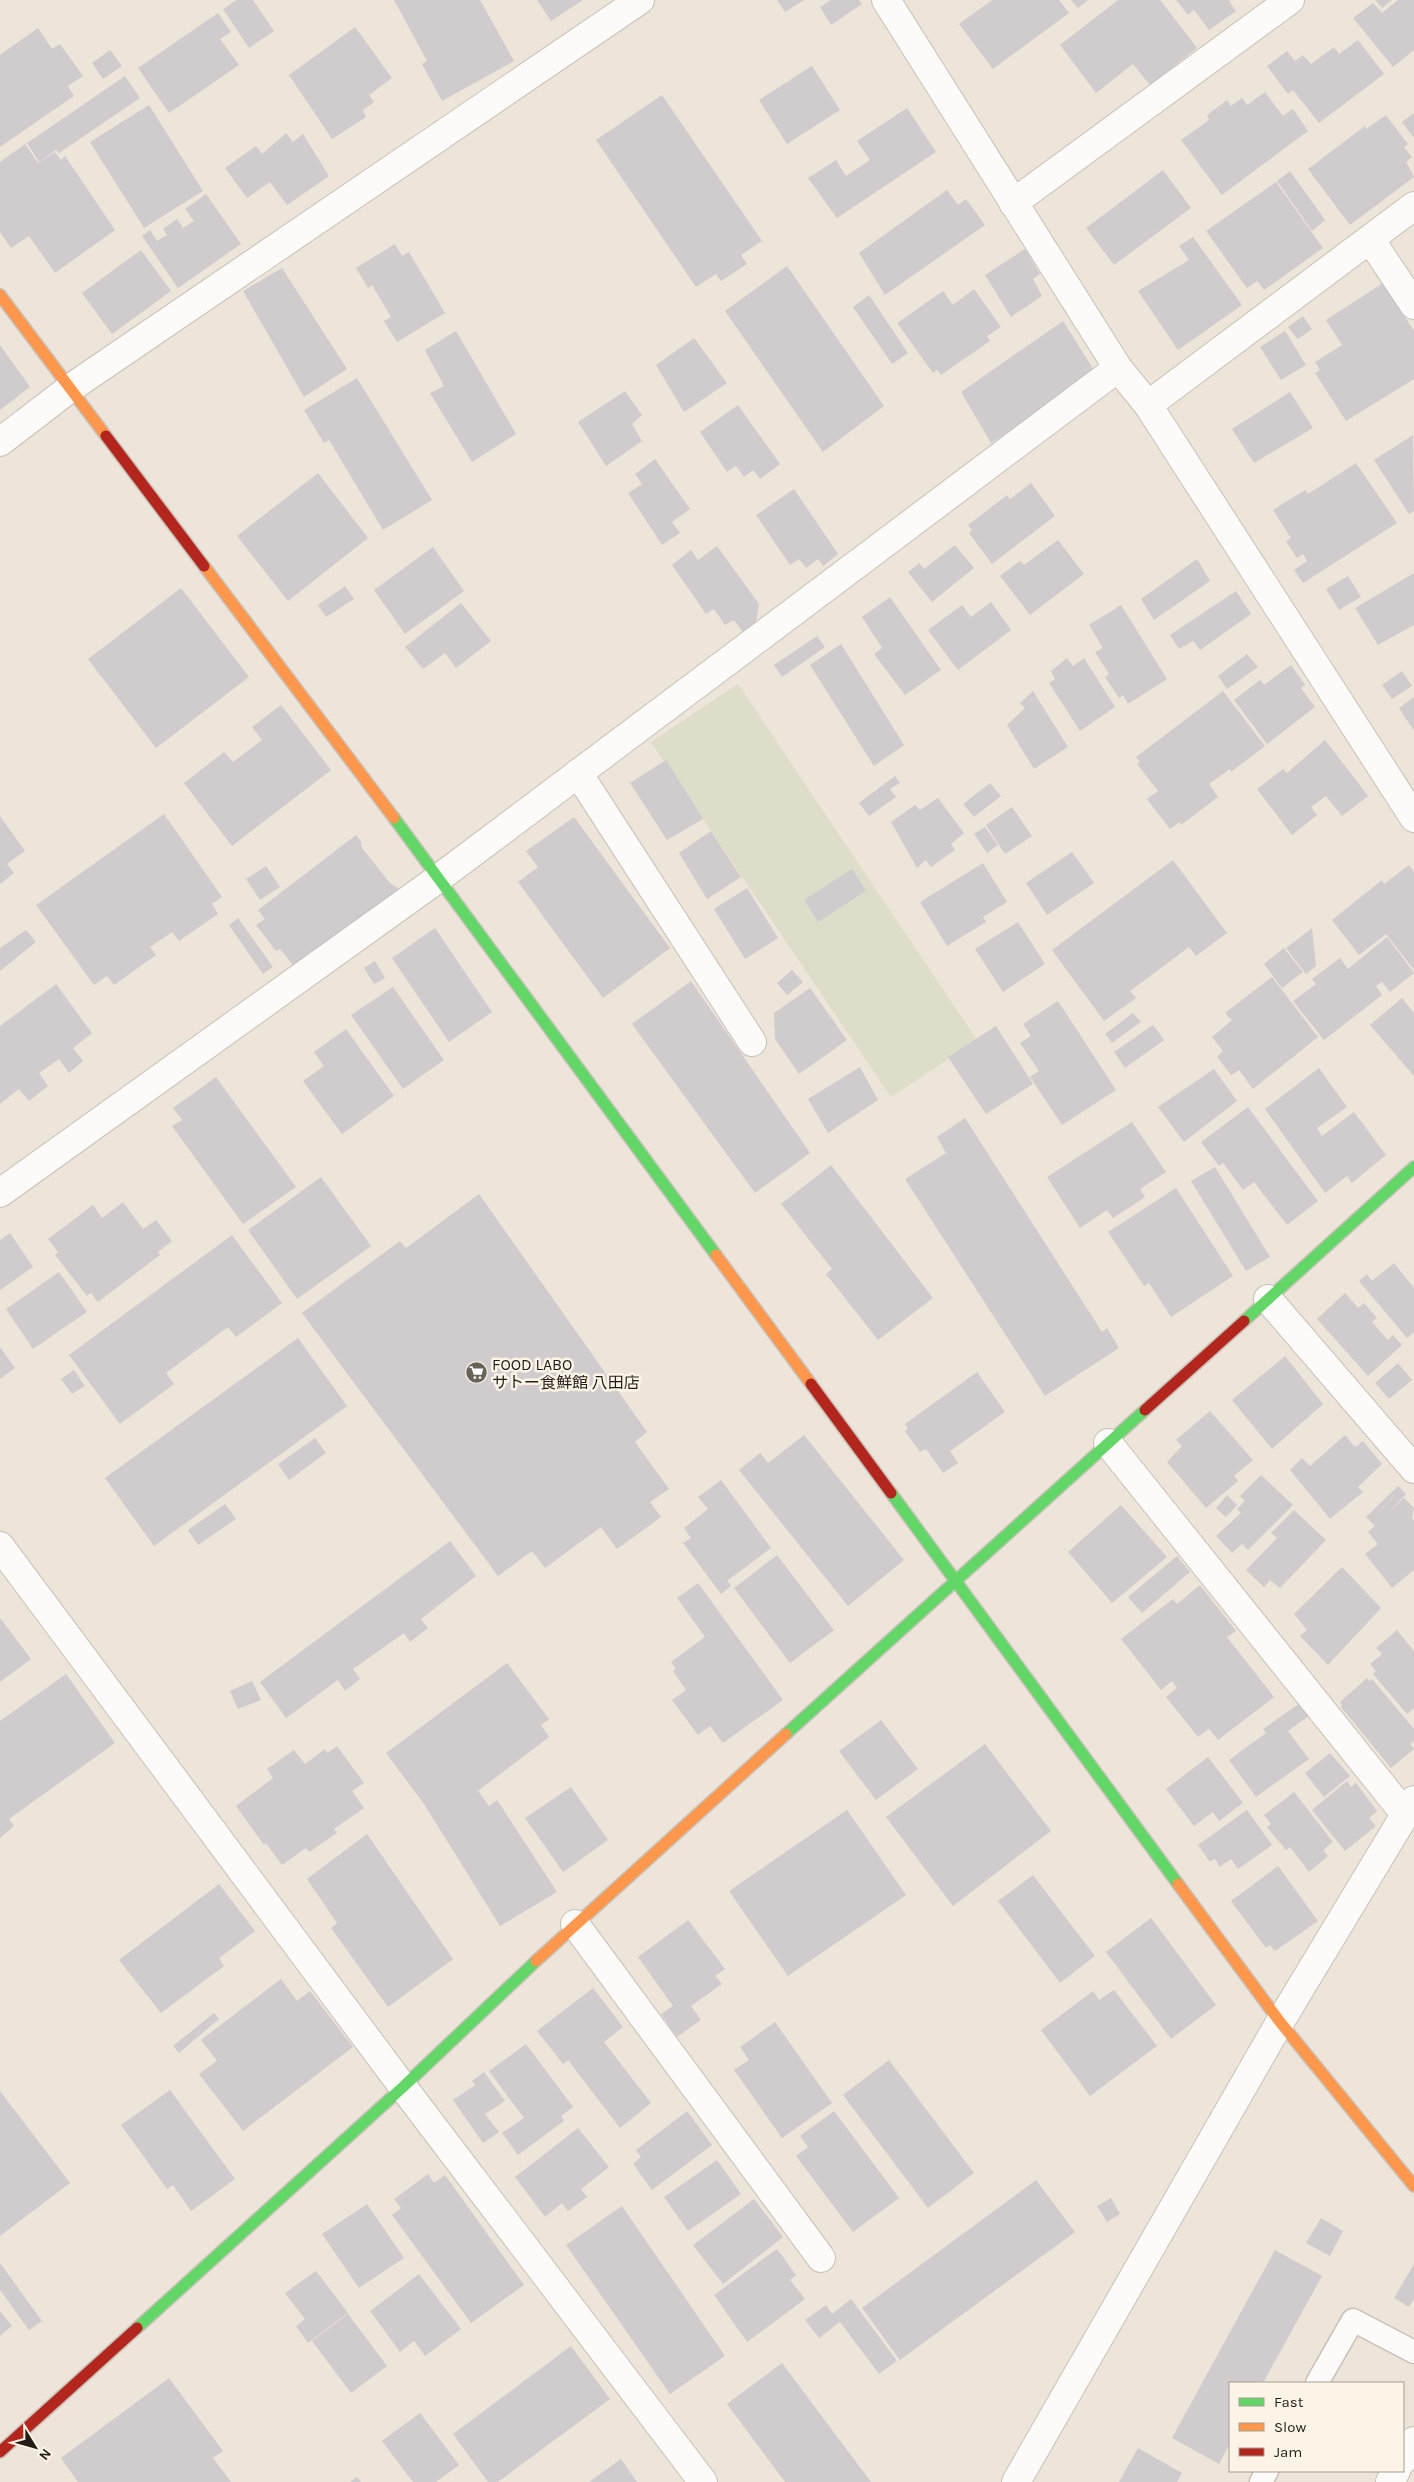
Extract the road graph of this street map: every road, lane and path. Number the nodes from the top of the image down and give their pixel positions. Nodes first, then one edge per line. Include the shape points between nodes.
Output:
1 (640, 0) edge
2 (1290, 0) edge
3 (892, 3) edge
4 (1013, 203) junction
5 (1414, 206) edge
6 (1370, 239) junction
7 (0, 296) edge
8 (1414, 305) edge
9 (1118, 368) junction
10 (69, 389) junction
11 (1148, 405) junction
12 (0, 442) edge
13 (578, 773) junction
14 (1414, 818) edge
15 (439, 878) junction
16 (752, 1042) dead end
17 (1414, 1168) edge
18 (0, 1193) edge
19 (1268, 1299) junction
20 (1108, 1443) junction
21 (1414, 1469) edge
22 (0, 1546) edge
23 (956, 1579) junction
24 (1410, 1807) edge
25 (575, 1924) junction
26 (1280, 2022) junction
27 (403, 2087) junction
28 (1414, 2186) edge
29 (821, 2258) dead end
30 (1414, 2352) edge
31 (1318, 2382) edge
32 (1414, 2441) edge
33 (0, 2452) edge
34 (1404, 2458) edge
35 (702, 2482) edge
36 (1016, 2482) edge

1 - 10 street
2 - 4 street
3 - 4 street
4 - 9 street
5 - 6 street
6 - 8 street
6 - 11 street
7 - 10 street
9 - 11 street
9 - 13 street
10 - 12 street
10 - 15 street
11 - 14 street
13 - 15 street
13 - 16 street
15 - 18 street
15 - 23 street
17 - 19 street
19 - 20 street
19 - 21 street
20 - 23 street
20 - 24 street
22 - 27 street
23 - 25 street
23 - 26 street
24 - 26 street
25 - 27 street
25 - 29 street
26 - 28 street
26 - 36 street
27 - 33 street
27 - 35 street
30 - 31 lane via 1353,2320
32 - 34 street

